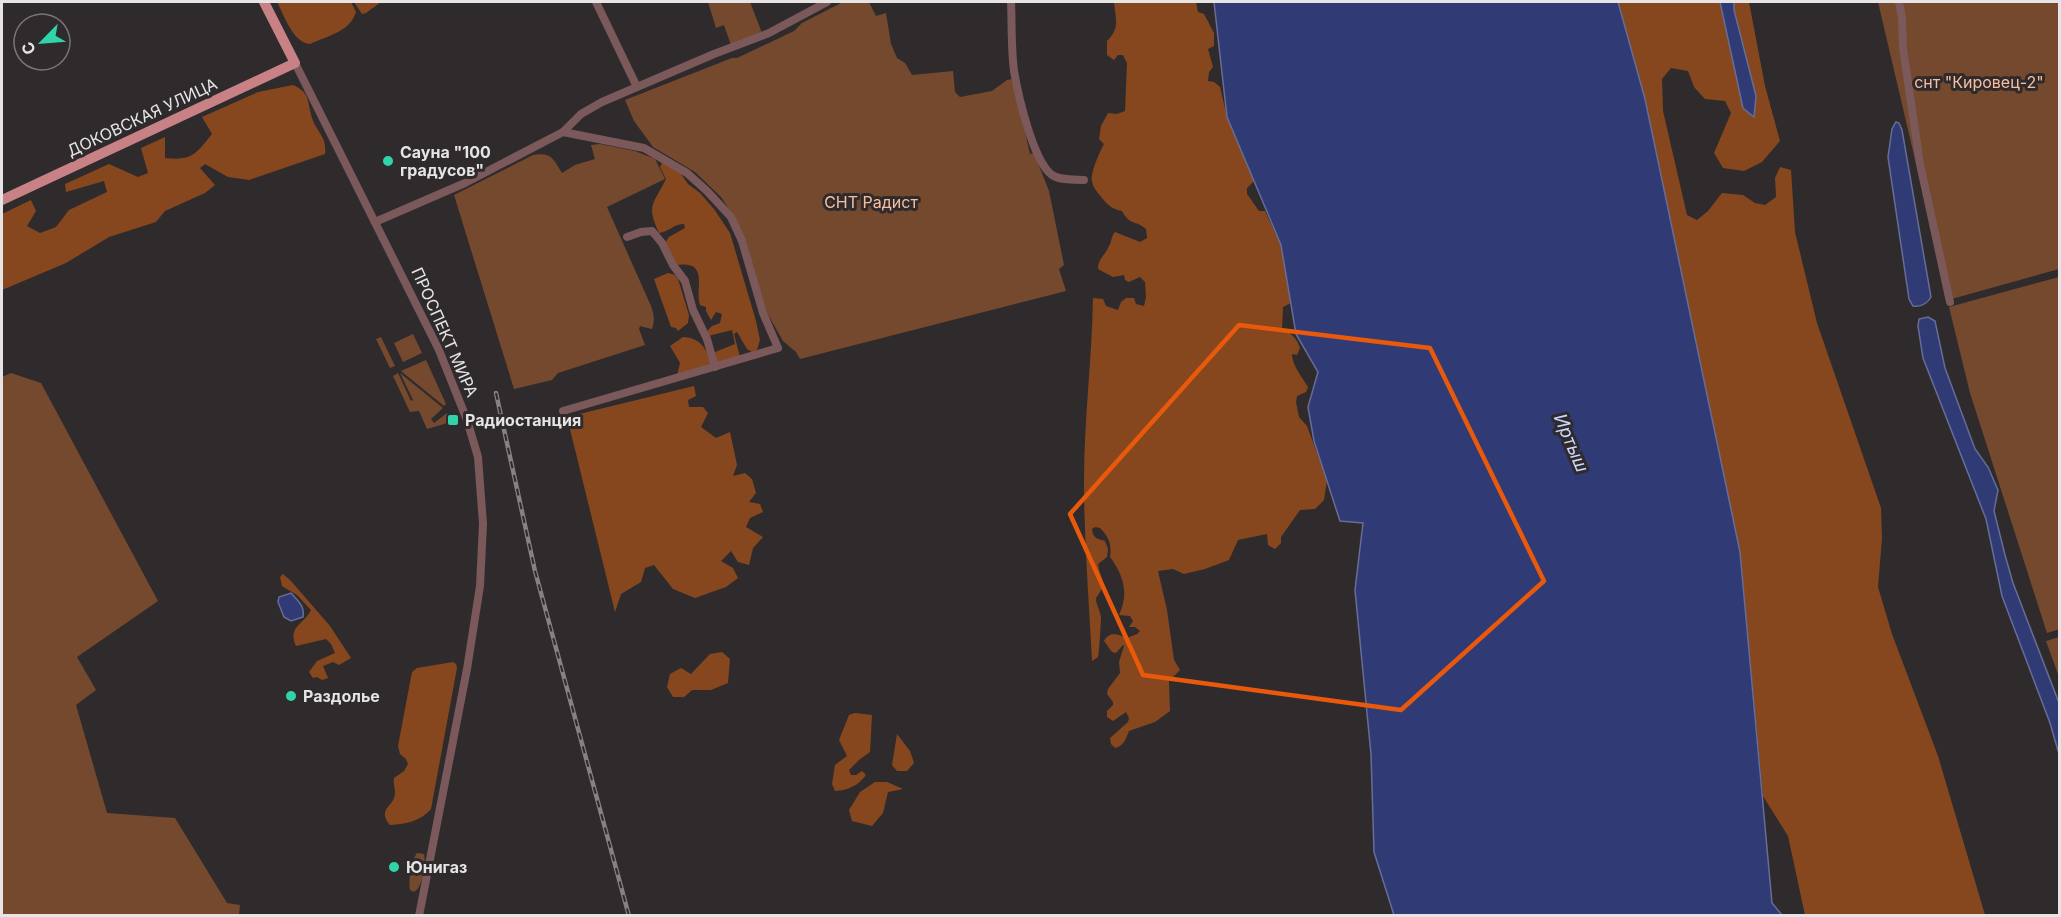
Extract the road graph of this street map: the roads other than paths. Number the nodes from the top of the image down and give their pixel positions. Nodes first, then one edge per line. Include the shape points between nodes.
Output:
1 (264, 2) edge
2 (596, 2) edge
3 (827, 2) edge
4 (1011, 2) edge
5 (1899, 2) edge
6 (295, 63) junction
7 (637, 87) junction
8 (562, 132) junction
9 (1084, 180) dead end
10 (2, 200) edge
11 (375, 222) junction
12 (627, 237) dead end
13 (1950, 302) dead end
14 (715, 366) junction
15 (563, 411) dead end
16 (419, 915) edge

1 - 6 main road, ПРОСПЕКТ МИРА
2 - 7 street
3 - 7 street via 770,33
4 - 9 street via 1014,71 1032,144 1053,175
5 - 13 street via 1920,164
6 - 10 main road, ДОКОВСКАЯ УЛИЦА
6 - 11 street, ПРОСПЕКТ МИРА
7 - 8 street via 588,110
8 - 11 street via 456,187
8 - 14 street via 644,148 661,156 687,173 731,217 778,348
11 - 16 street, ПРОСПЕКТ МИРА via 440,350 463,410 478,457 483,524 480,586 467,669
12 - 14 street via 651,231 662,243 685,281
14 - 15 street

